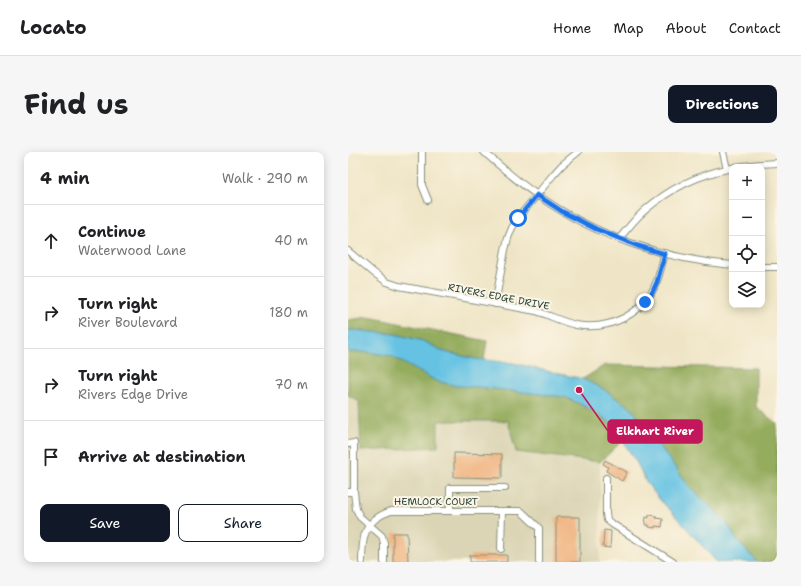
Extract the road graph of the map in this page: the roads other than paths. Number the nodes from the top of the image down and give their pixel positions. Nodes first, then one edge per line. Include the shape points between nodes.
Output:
1 (422, 152) edge
2 (484, 152) edge
3 (578, 152) edge
4 (722, 152) edge
5 (777, 163) edge
6 (729, 164) edge
7 (760, 164) edge
8 (729, 169) edge
9 (537, 195) junction
10 (428, 200) dead end
11 (619, 238) junction
12 (348, 251) edge
13 (665, 254) junction
14 (729, 265) edge
15 (765, 267) edge
16 (777, 267) edge
17 (495, 304) junction
18 (348, 444) edge
19 (606, 478) dead end
20 (505, 488) dead end
21 (351, 492) edge
22 (450, 511) junction
23 (502, 511) junction
24 (369, 526) junction
25 (501, 549) dead end
26 (362, 562) edge
27 (384, 562) edge
28 (539, 562) edge
29 (673, 562) edge

1 - 10 street via 422,185
2 - 9 street
3 - 9 street via 562,165
4 - 6 street
5 - 7 street
8 - 11 street via 699,177 670,192 644,211
9 - 11 street via 580,221
9 - 17 street via 518,218 508,238
11 - 13 street
12 - 17 street, RIVERS EDGE DRIVE via 374,273 399,286
13 - 14 street
13 - 17 street, RIVERS EDGE DRIVE via 657,282 645,302 631,314 611,323 600,326 577,325 536,311
15 - 16 street
18 - 21 street via 354,443
19 - 29 street via 607,520
20 - 22 street via 450,488
21 - 24 street via 360,517
22 - 23 street, HEMLOCK COURT
22 - 24 street, HEMLOCK COURT via 391,511 378,517
23 - 25 street
23 - 28 street, HEMLOCK COURT via 521,511 539,528
24 - 26 street via 363,539
24 - 27 street via 382,536

